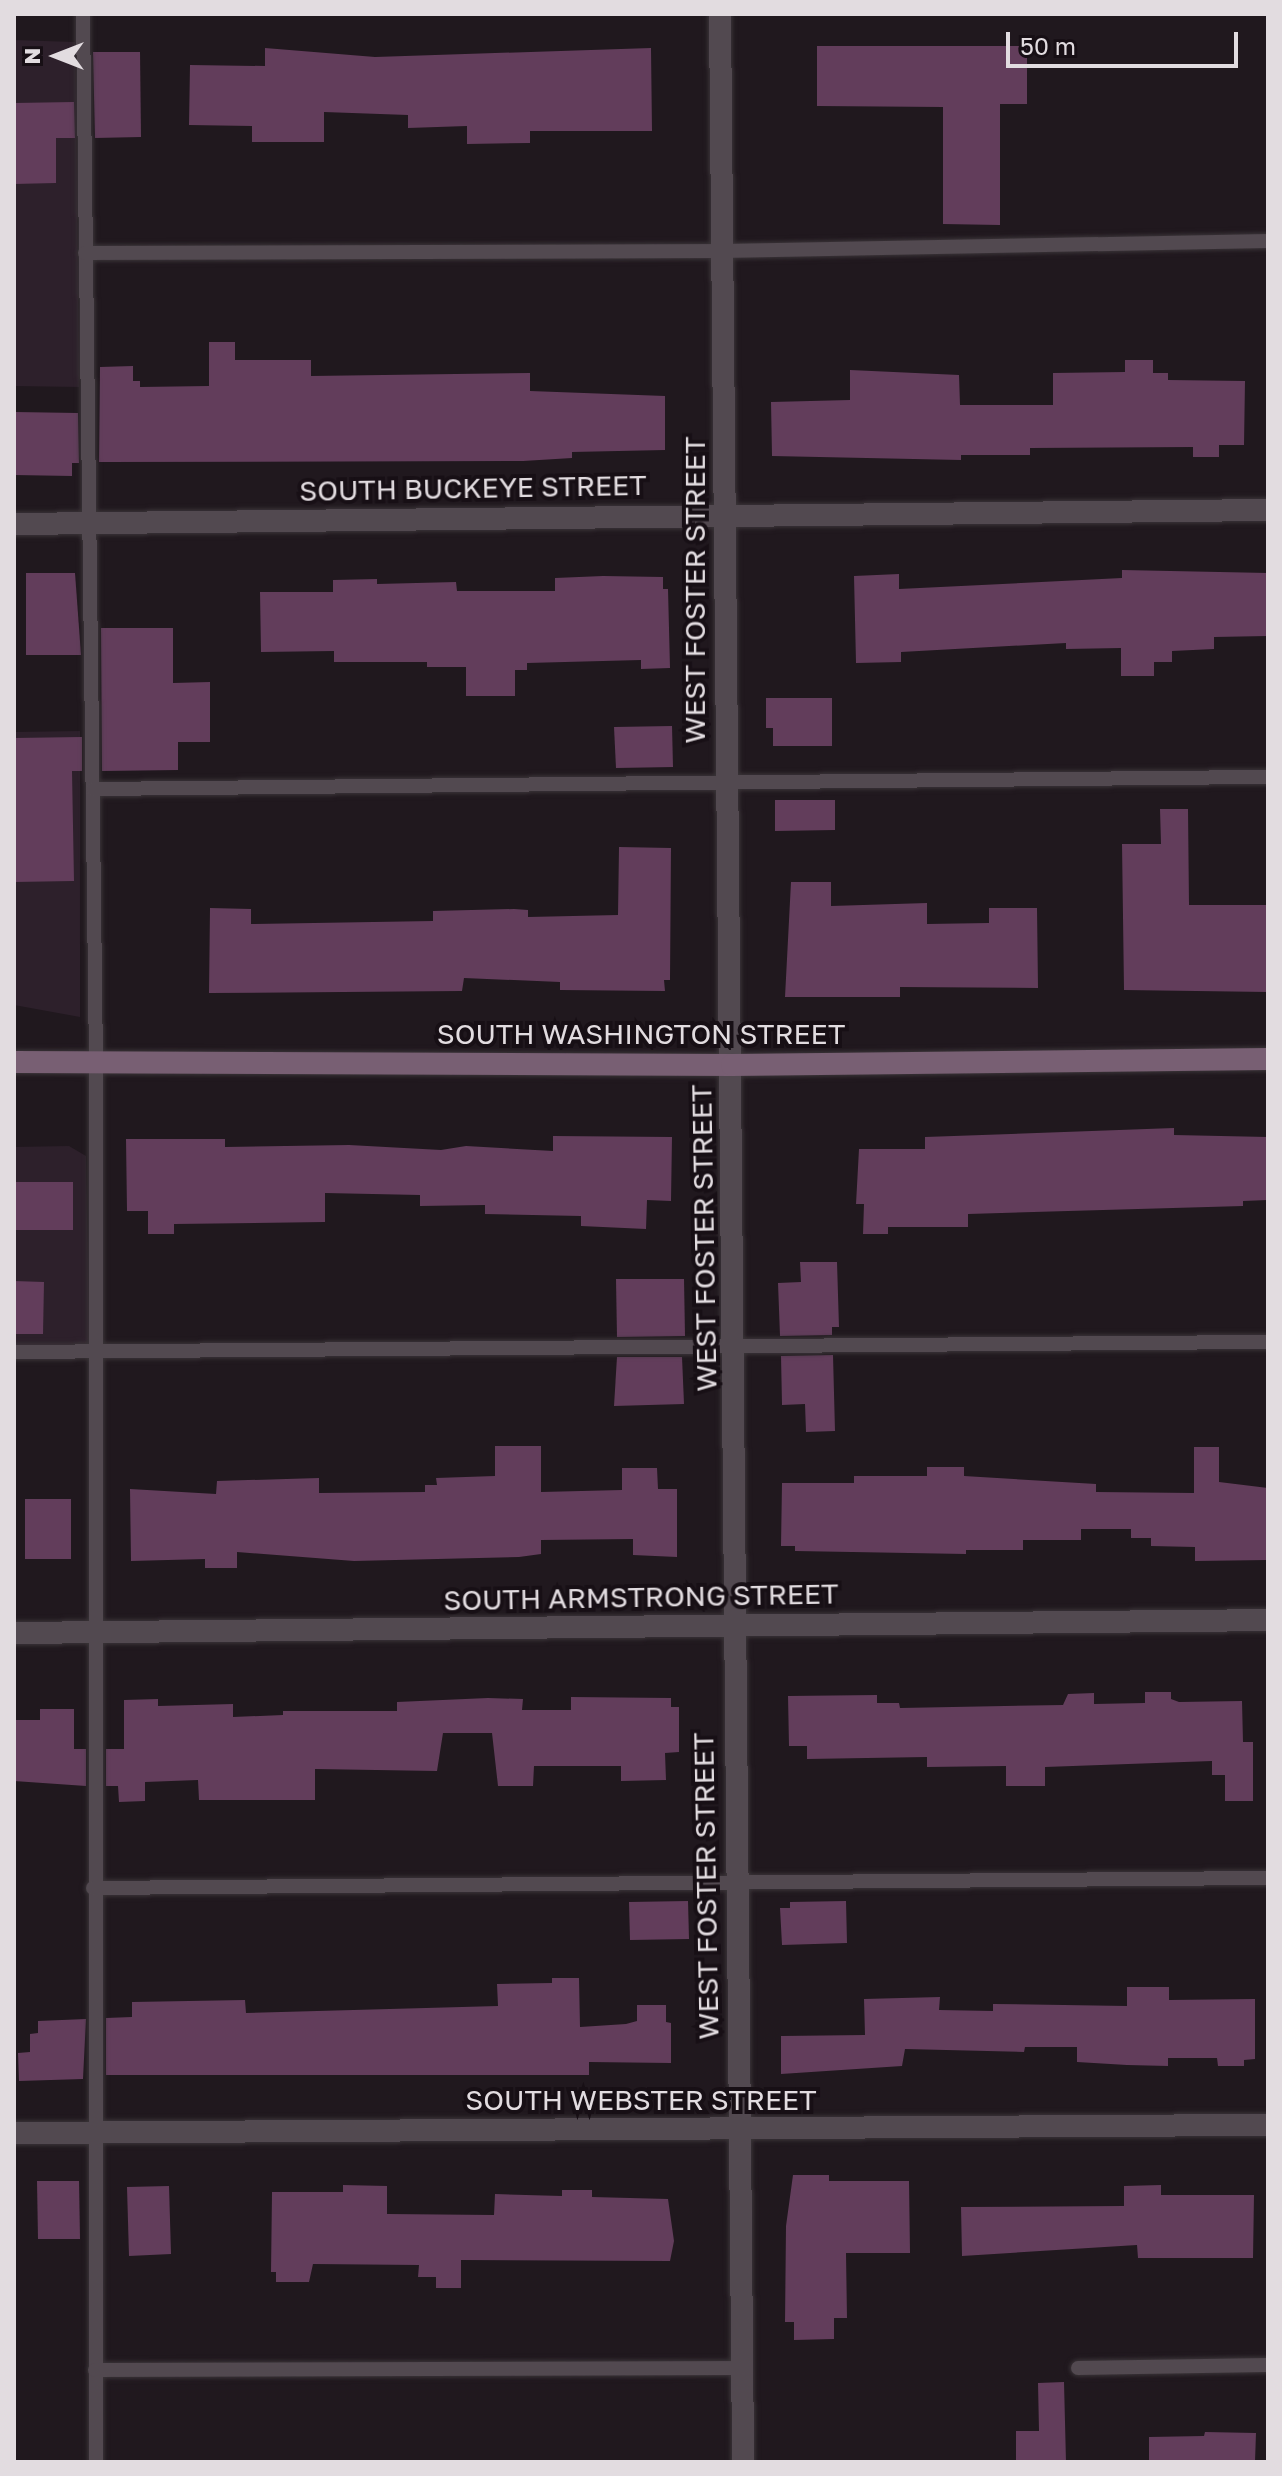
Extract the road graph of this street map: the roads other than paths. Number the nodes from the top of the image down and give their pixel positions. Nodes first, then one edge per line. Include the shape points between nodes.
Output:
1 (83, 14) edge
2 (720, 14) edge
3 (1268, 241) edge
4 (722, 251) junction
5 (85, 253) junction
6 (1268, 510) edge
7 (724, 515) junction
8 (85, 522) junction
9 (14, 524) edge
10 (1268, 777) edge
11 (726, 780) junction
12 (93, 789) junction
13 (1268, 1059) edge
14 (14, 1062) edge
15 (96, 1065) junction
16 (732, 1065) junction
17 (1268, 1342) edge
18 (735, 1345) junction
19 (14, 1352) edge
20 (95, 1352) junction
21 (1268, 1620) edge
22 (733, 1625) junction
23 (14, 1633) edge
24 (92, 1633) junction
25 (1268, 1878) edge
26 (737, 1886) junction
27 (93, 1888) junction
28 (1268, 2125) edge
29 (739, 2129) junction
30 (98, 2132) junction
31 (14, 2133) edge
32 (1268, 2365) edge
33 (742, 2368) junction
34 (1078, 2368) dead end
35 (95, 2370) junction
36 (96, 2462) edge
37 (743, 2462) edge

1 - 5 lane
2 - 4 street, WEST FOSTER STREET
3 - 4 lane
4 - 5 lane
4 - 7 street, WEST FOSTER STREET
5 - 8 lane
6 - 7 street, SOUTH BUCKEYE STREET
7 - 8 street, SOUTH BUCKEYE STREET
7 - 11 street, WEST FOSTER STREET
8 - 9 street, SOUTH BUCKEYE STREET
8 - 12 lane
10 - 11 lane
11 - 12 lane
11 - 16 street, WEST FOSTER STREET
12 - 15 lane
13 - 16 main road, SOUTH WASHINGTON STREET
14 - 15 main road, SOUTH WASHINGTON STREET
15 - 16 main road, SOUTH WASHINGTON STREET
15 - 20 lane
16 - 18 street, WEST FOSTER STREET
17 - 18 lane
18 - 20 lane
18 - 22 street, WEST FOSTER STREET
19 - 20 lane
20 - 24 lane via 98,1606
21 - 22 street, SOUTH ARMSTRONG STREET
22 - 24 street, SOUTH ARMSTRONG STREET
22 - 26 street, WEST FOSTER STREET
23 - 24 street, SOUTH ARMSTRONG STREET
24 - 27 lane
25 - 26 lane
26 - 27 lane
26 - 29 street, WEST FOSTER STREET
27 - 30 lane
28 - 29 street, SOUTH WEBSTER STREET
29 - 30 street, SOUTH WEBSTER STREET
29 - 33 street, WEST FOSTER STREET
30 - 31 street, SOUTH WEBSTER STREET
30 - 35 lane
32 - 34 lane
33 - 35 lane
33 - 37 street, WEST FOSTER STREET
35 - 36 lane

